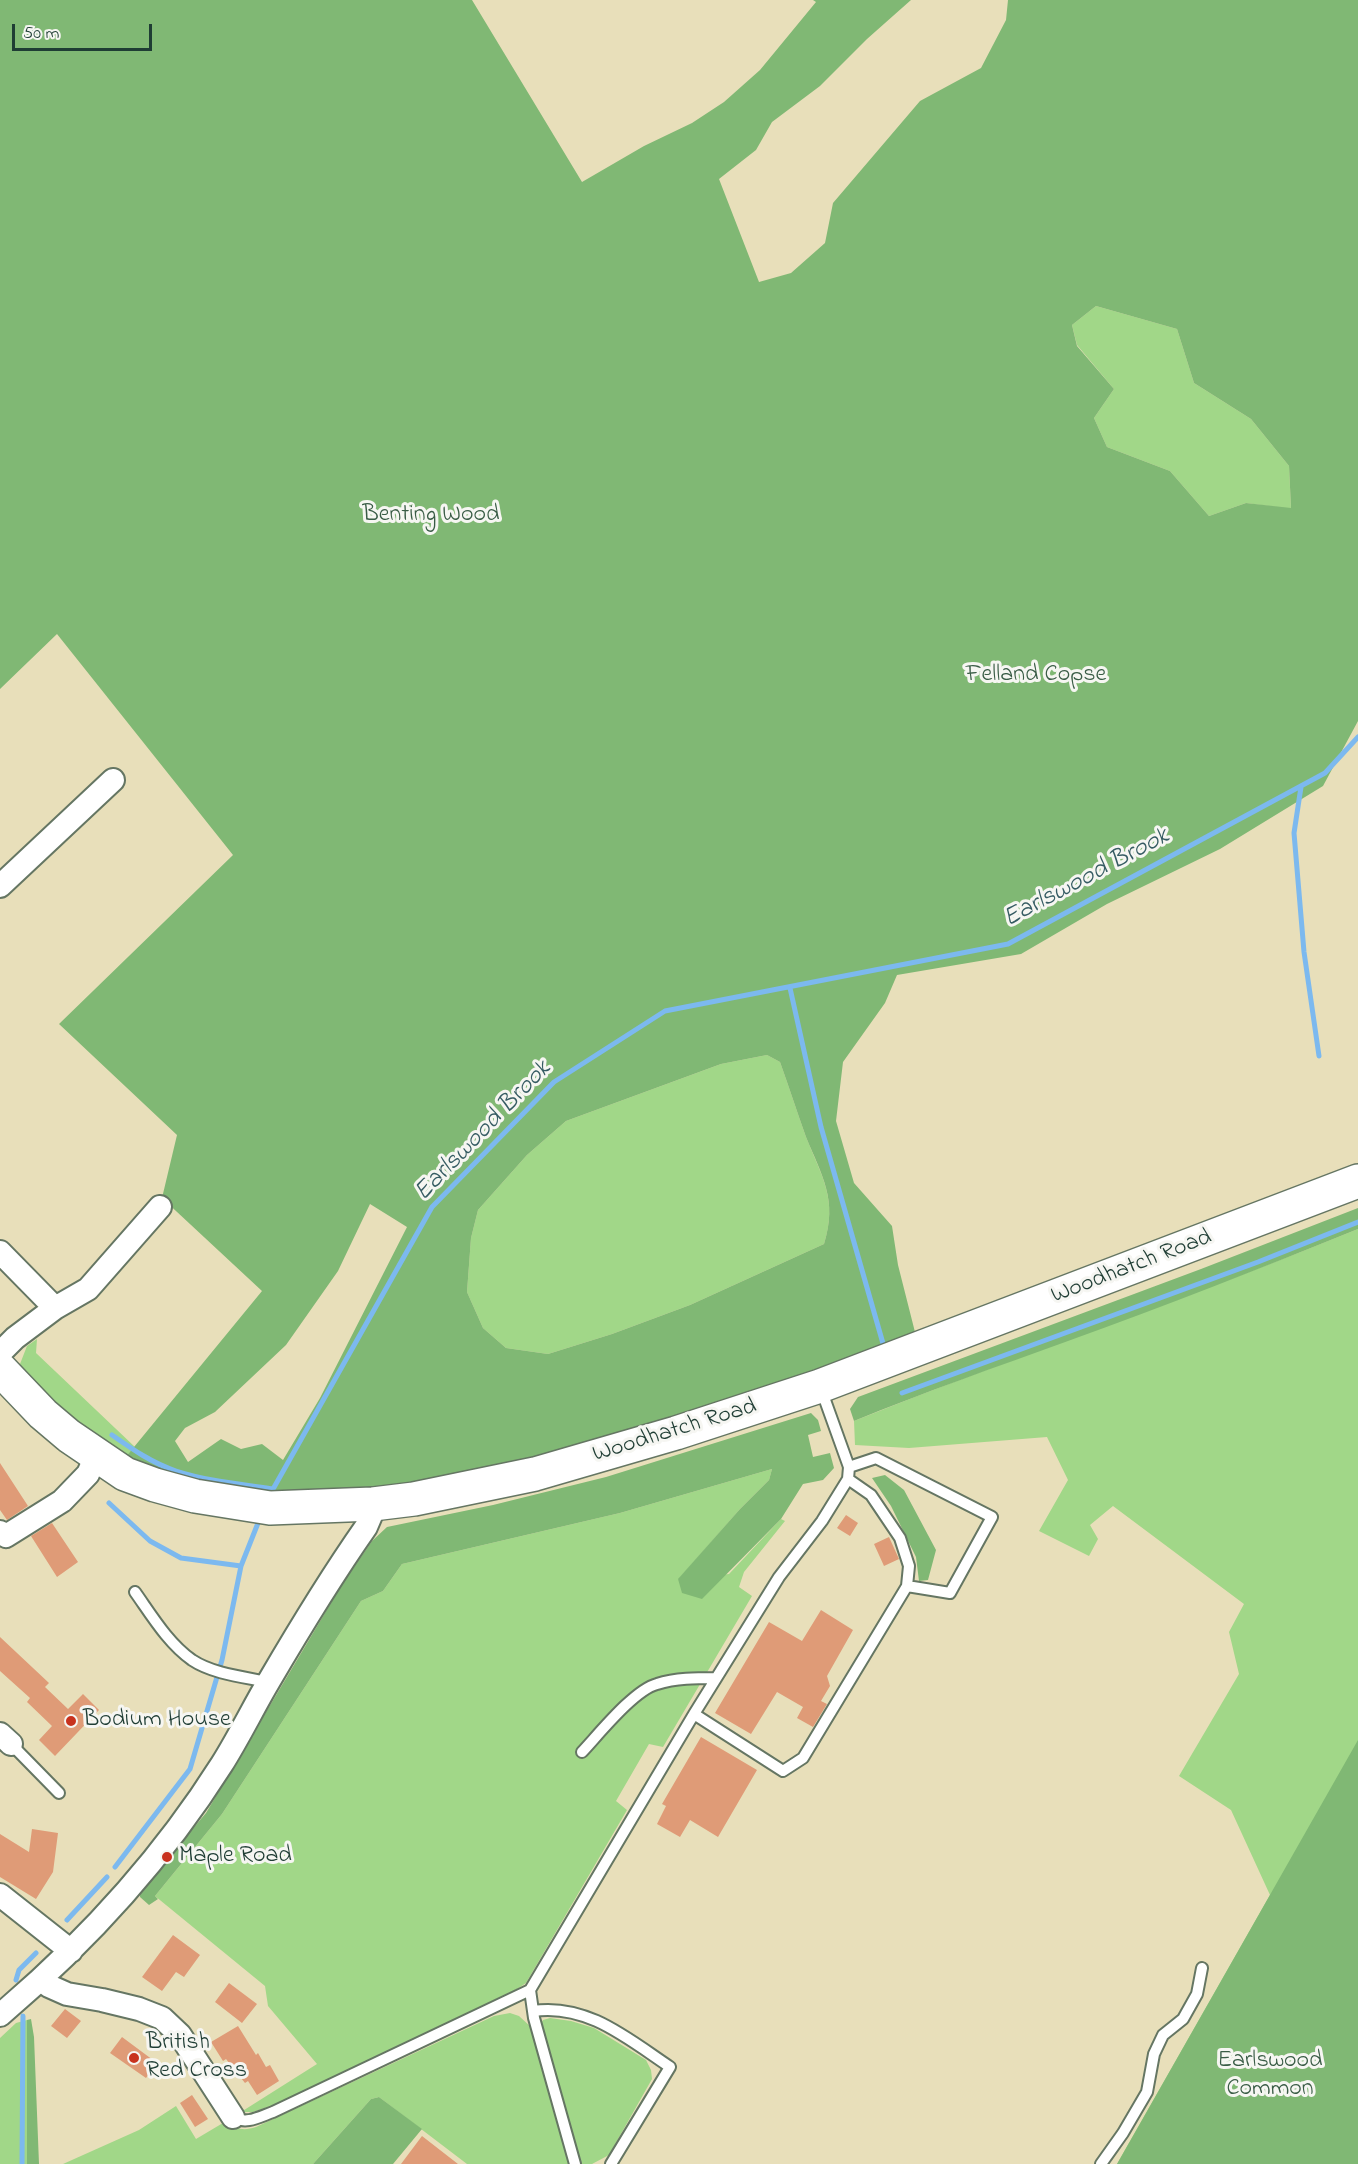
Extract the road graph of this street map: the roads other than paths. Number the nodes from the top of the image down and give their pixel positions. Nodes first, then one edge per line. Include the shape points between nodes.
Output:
1 (113, 780) dead end
2 (0, 885) edge
3 (1358, 1181) edge
4 (160, 1207) dead end
5 (0, 1252) edge
6 (55, 1308) junction
7 (0, 1353) edge
8 (0, 1369) edge
9 (820, 1386) junction
10 (96, 1456) junction
11 (849, 1467) junction
12 (848, 1479) junction
13 (372, 1504) junction
14 (3, 1534) edge
15 (908, 1586) junction
16 (135, 1592) dead end
17 (716, 1678) junction
18 (268, 1682) junction
19 (694, 1714) junction
20 (5, 1739) edge
21 (582, 1752) dead end
22 (59, 1793) dead end
23 (0, 1895) edge
24 (71, 1951) junction
25 (1202, 1968) dead end
26 (41, 1980) junction
27 (530, 1990) junction
28 (533, 2011) junction
29 (0, 2015) edge
30 (233, 2117) joint
31 (575, 2164) edge
32 (611, 2164) edge
33 (1101, 2164) edge

1 - 2 street
3 - 9 main road, Woodhatch Road
4 - 6 street via 88,1289
5 - 6 street
6 - 7 street
8 - 10 main road, Woodhatch Road via 43,1414
9 - 11 lane
9 - 13 main road, Woodhatch Road via 535,1474 446,1494
10 - 13 main road, Woodhatch Road via 125,1474 195,1496 259,1506
10 - 14 street via 88,1474 62,1501
11 - 12 lane
11 - 15 lane via 876,1458 992,1517 950,1593
12 - 15 lane via 871,1496 900,1538 909,1566
12 - 17 lane via 779,1577
13 - 18 street via 366,1527
15 - 19 lane via 803,1758 783,1771
16 - 18 lane via 168,1638 193,1660 227,1674
17 - 19 lane
17 - 21 lane via 654,1684 632,1700
18 - 24 street via 222,1763 184,1817 116,1903
19 - 27 lane
20 - 22 lane
23 - 24 street
24 - 26 street
25 - 33 lane via 1197,1994 1183,2019 1162,2035 1147,2092
26 - 29 street
26 - 30 street via 66,1994 162,2018 180,2035
27 - 28 lane
27 - 30 lane via 273,2112 240,2122
28 - 31 lane
28 - 32 lane via 550,2009 603,2022 670,2067

